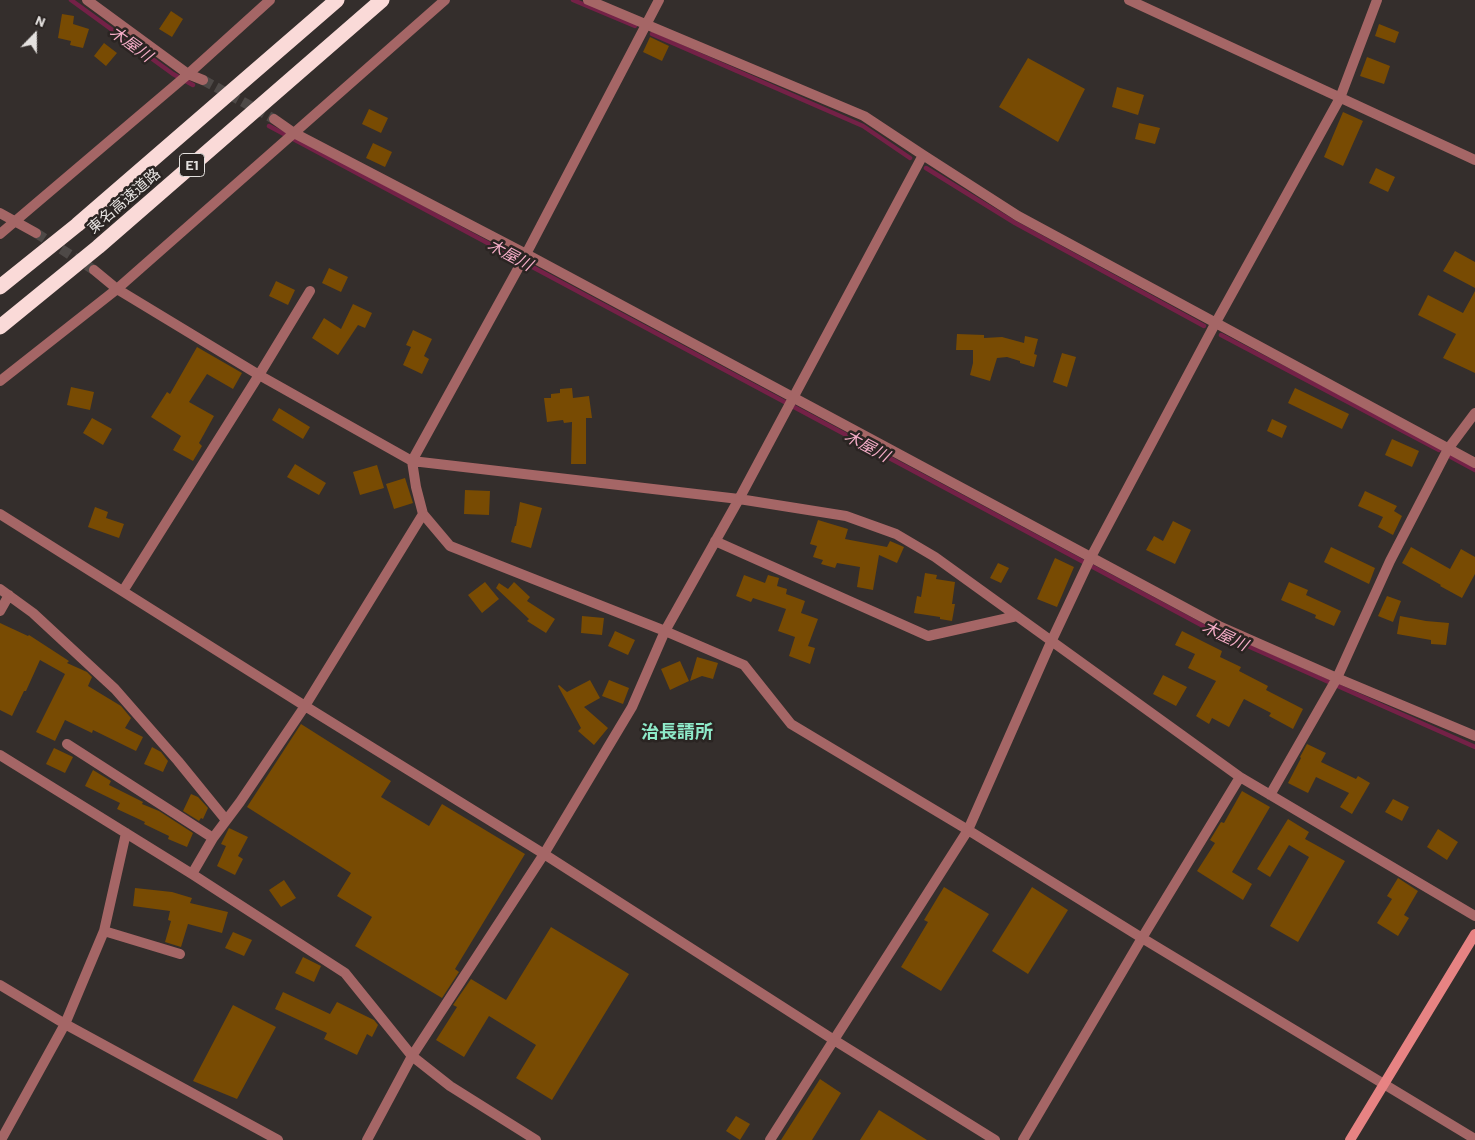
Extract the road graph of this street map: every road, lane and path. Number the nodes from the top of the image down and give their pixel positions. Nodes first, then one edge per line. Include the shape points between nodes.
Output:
1 (87, 0) edge
2 (270, 0) edge
3 (337, 0) edge
4 (382, 0) edge
5 (445, 0) edge
6 (588, 0) edge
7 (659, 0) edge
8 (1129, 0) edge
9 (1377, 0) edge
10 (646, 24) junction
11 (184, 78) junction
12 (203, 80) tunnel mouth
13 (1340, 98) junction
14 (274, 119) tunnel mouth
15 (294, 133) junction
16 (923, 155) junction
17 (1475, 160) edge
18 (0, 213) edge
19 (16, 221) junction
20 (36, 233) tunnel mouth
21 (0, 234) edge
22 (523, 258) junction
23 (94, 270) tunnel mouth
24 (0, 288) edge
25 (117, 289) junction
26 (310, 291) dead end
27 (1215, 324) junction
28 (0, 327) edge
29 (259, 376) junction
30 (0, 381) edge
31 (792, 402) junction
32 (1475, 413) edge
33 (1448, 449) junction
34 (412, 461) junction
35 (1475, 463) edge
36 (739, 499) junction
37 (0, 514) edge
38 (423, 514) junction
39 (715, 541) junction
40 (1089, 562) junction
41 (123, 591) junction
42 (4, 592) edge
43 (0, 611) edge
44 (1017, 616) junction
45 (665, 631) junction
46 (1051, 642) junction
47 (1334, 683) junction
48 (305, 706) junction
49 (1475, 736) edge
50 (67, 744) dead end
51 (0, 755) edge
52 (1240, 777) junction
53 (1270, 795) junction
54 (226, 820) junction
55 (968, 830) junction
56 (126, 833) junction
57 (213, 838) junction
58 (544, 854) junction
59 (192, 874) junction
60 (1475, 916) edge
61 (104, 932) junction
62 (1475, 934) edge
63 (1142, 938) junction
64 (180, 954) dead end
65 (0, 985) edge
66 (65, 1024) junction
67 (834, 1040) junction
68 (412, 1056) junction
69 (1383, 1085) junction
70 (1475, 1139) edge
71 (1, 1140) edge
72 (278, 1140) edge
73 (367, 1140) edge
74 (536, 1140) edge
75 (770, 1140) edge
76 (995, 1140) edge
77 (1023, 1140) edge
78 (1350, 1140) edge

1 - 11 street
2 - 11 street
3 - 24 highway, 東名高速道路 / E1
4 - 28 highway, 東名高速道路 / E1 via 98,247
5 - 15 street
6 - 10 street
7 - 10 street
8 - 13 street
9 - 13 street
10 - 16 street via 864,116
10 - 22 street
11 - 12 street
11 - 19 street
13 - 17 street
13 - 27 street
14 - 15 street
15 - 22 street
15 - 25 street
16 - 27 street via 1018,216
16 - 31 street
18 - 19 street
19 - 20 street
19 - 21 street
22 - 31 street
22 - 34 street
23 - 25 street
25 - 29 street
25 - 30 street
26 - 29 street
27 - 33 street
27 - 40 street
29 - 34 street
29 - 41 street
31 - 36 street
31 - 40 street
32 - 33 street
33 - 35 street
33 - 47 street via 1390,561
34 - 36 street
34 - 38 street
36 - 39 street
36 - 44 street via 846,516 896,534 935,557
37 - 41 street
38 - 45 street via 450,546
38 - 48 street
39 - 44 street via 928,636
39 - 45 street
40 - 46 street
40 - 47 street
41 - 48 street
42 - 43 street
42 - 54 street via 33,613 115,689
44 - 46 street
45 - 55 street via 744,665 791,724
45 - 58 street via 632,706
46 - 52 street
46 - 55 street
47 - 49 street
47 - 53 street
48 - 54 street
48 - 58 street
50 - 57 street
51 - 56 street
52 - 53 street
52 - 63 street
53 - 60 street
54 - 57 street
55 - 63 street
55 - 67 street
56 - 59 street
56 - 61 street
57 - 59 street
58 - 67 street
58 - 68 street
59 - 68 street via 345,974
61 - 64 street
61 - 66 street
62 - 69 street
63 - 69 street
63 - 77 street
65 - 66 street
66 - 71 street
66 - 72 street
67 - 75 street
67 - 76 street
68 - 73 street
68 - 74 street via 450,1086
69 - 70 street
69 - 78 street

